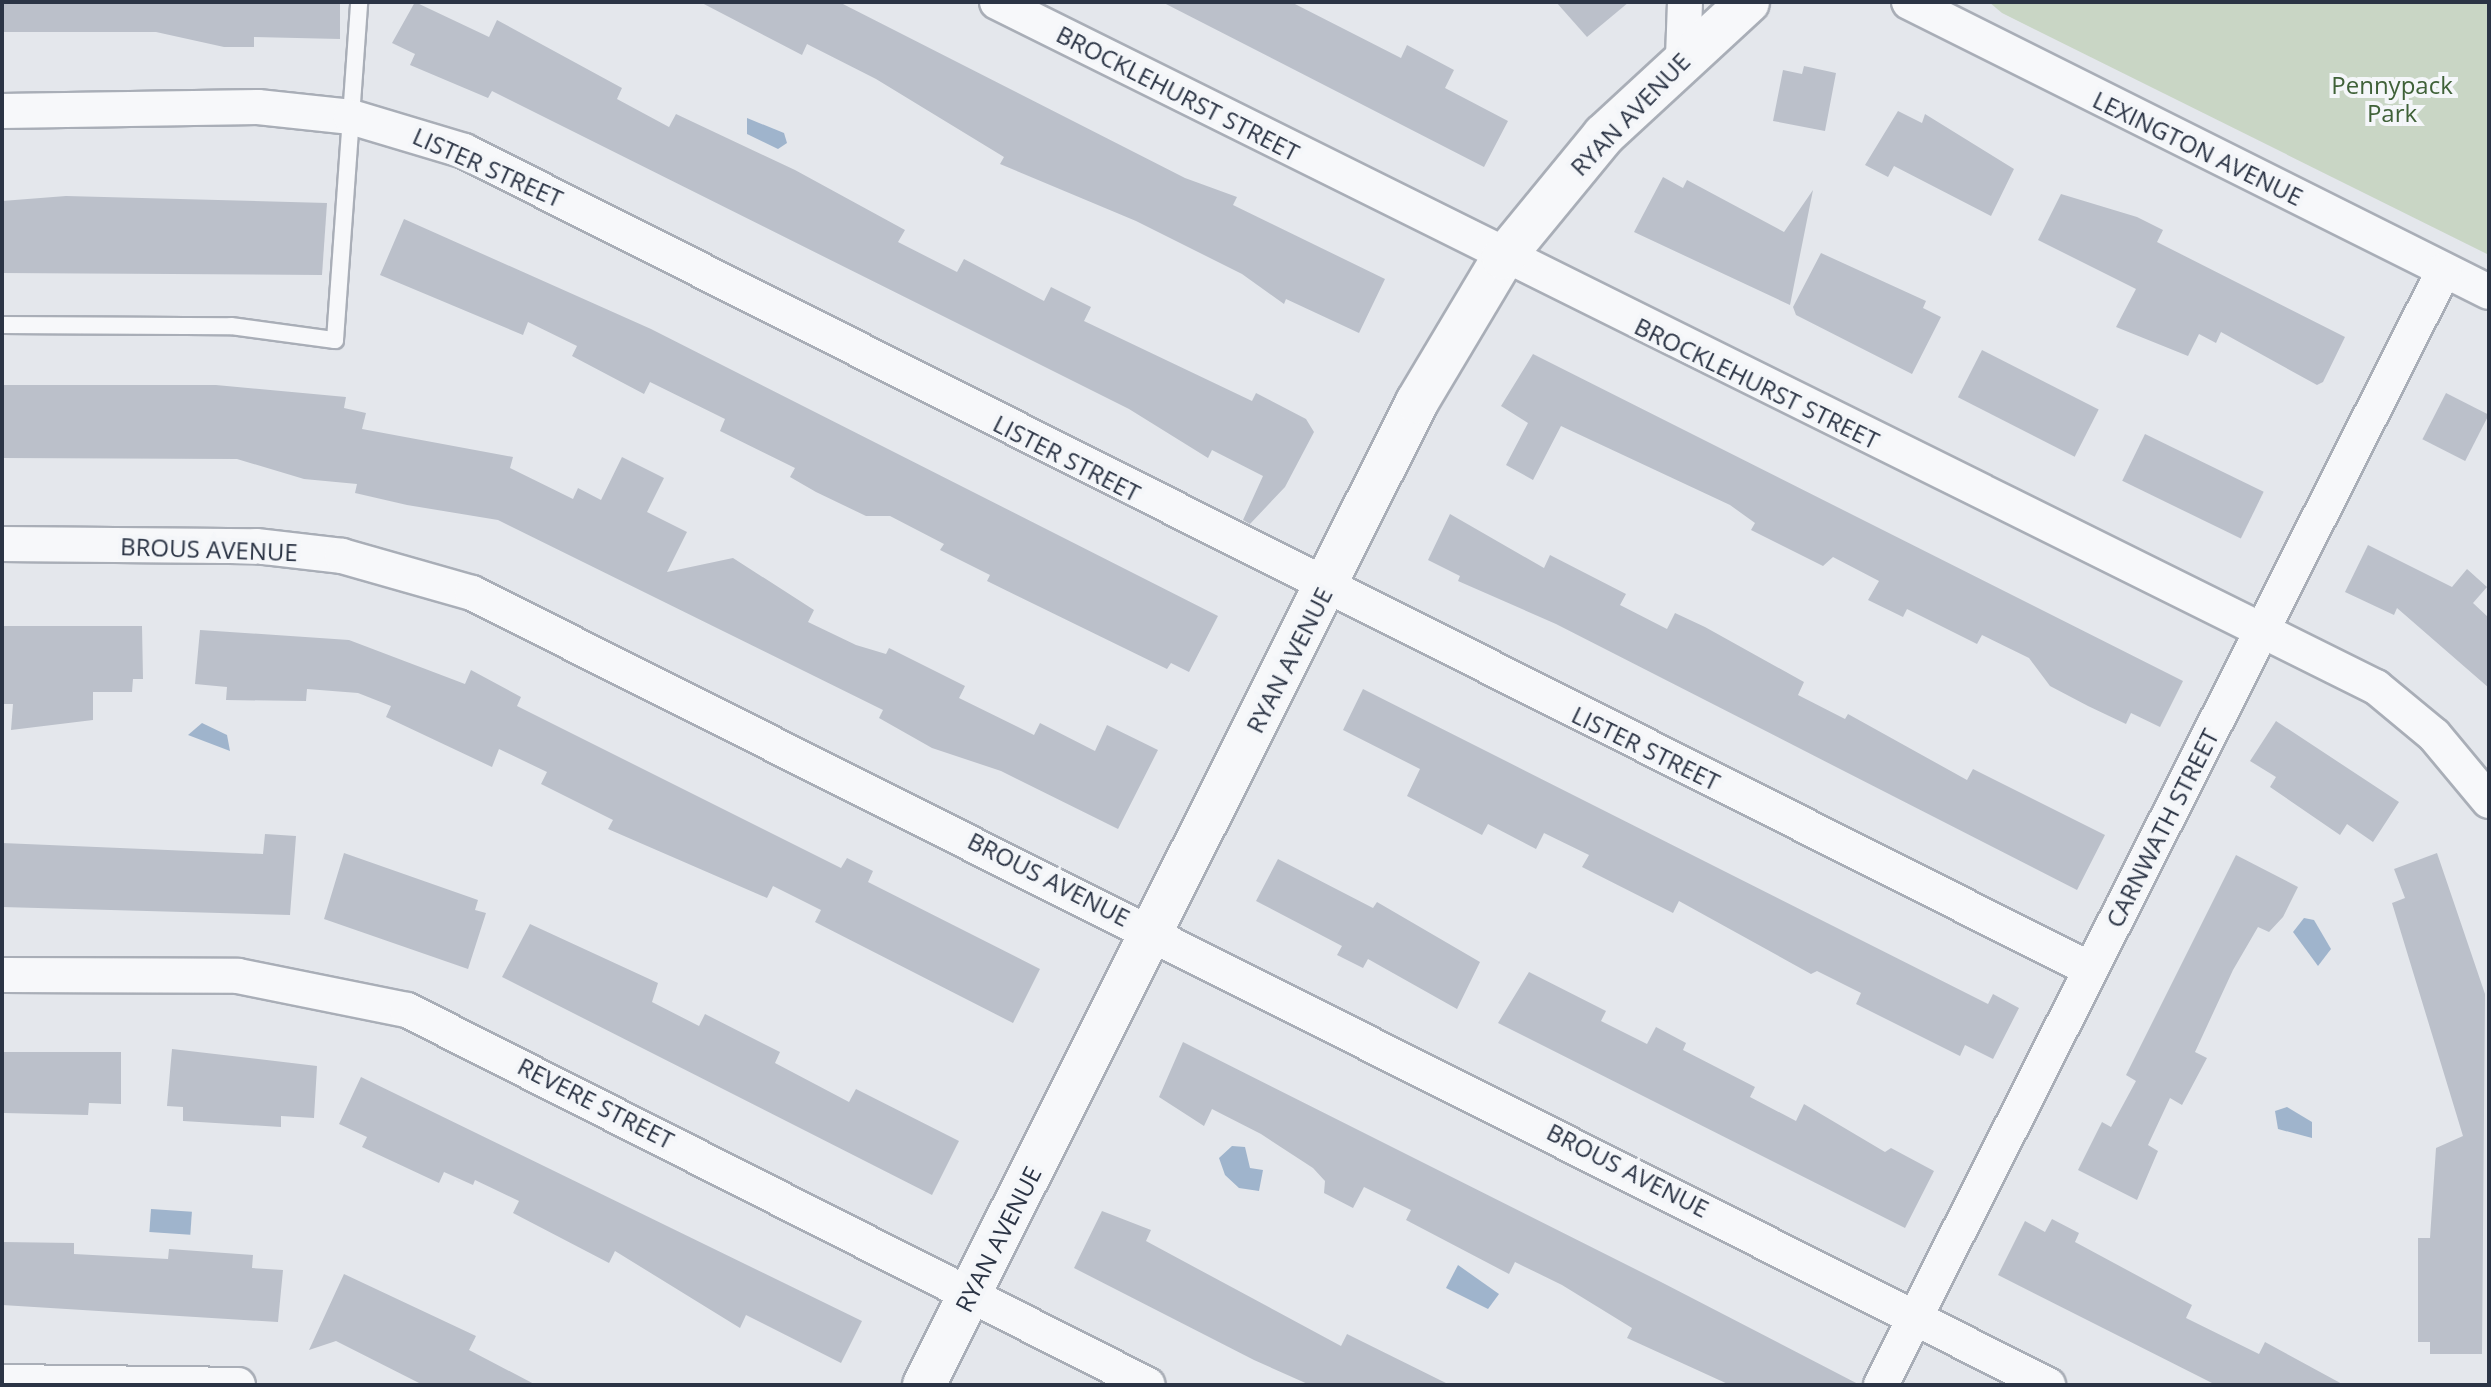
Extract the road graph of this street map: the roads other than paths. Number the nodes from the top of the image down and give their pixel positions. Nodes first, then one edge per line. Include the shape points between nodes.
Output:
1 (359, 2) edge
2 (997, 2) edge
3 (1685, 2) edge
4 (1748, 2) edge
5 (1909, 2) edge
6 (1963, 18) edge
7 (1683, 57) junction
8 (2, 111) edge
9 (351, 117) junction
10 (1503, 258) junction
11 (2444, 270) junction
12 (2489, 292) edge
13 (2, 325) edge
14 (2, 544) edge
15 (1325, 588) junction
16 (2262, 631) junction
17 (2489, 801) edge
18 (1153, 930) junction
19 (2090, 969) junction
20 (2, 975) edge
21 (970, 1295) junction
22 (1915, 1316) junction
23 (2, 1382) edge
24 (238, 1385) edge
25 (924, 1385) edge
26 (1148, 1385) edge
27 (1881, 1385) edge
28 (2048, 1385) edge

1 - 9 lane
2 - 10 street, BROCKLEHURST STREET
3 - 7 street
4 - 7 street, RYAN AVENUE
5 - 6 street, LEXINGTON AVENUE
6 - 11 street, LEXINGTON AVENUE
7 - 10 street, RYAN AVENUE via 1604,135
8 - 9 street, LISTER STREET via 258,107
9 - 13 lane via 335,340 231,326
9 - 15 street, LISTER STREET via 415,132 507,171
10 - 15 street, RYAN AVENUE via 1417,402
10 - 16 street, BROCKLEHURST STREET
11 - 12 street, LEXINGTON AVENUE
11 - 16 street, CARNWATH STREET
14 - 18 street, BROUS AVENUE via 256,546 342,556 459,589
15 - 18 street, RYAN AVENUE
15 - 19 street, LISTER STREET
16 - 17 street, BROCKLEHURST STREET via 2376,687 2434,735
16 - 19 street, CARNWATH STREET
18 - 21 street, RYAN AVENUE
18 - 22 street, BROUS AVENUE
19 - 22 street, CARNWATH STREET
20 - 21 street, REVERE STREET via 238,976 407,1010
21 - 25 street, RYAN AVENUE
21 - 26 street, REVERE STREET
22 - 27 street, CARNWATH STREET
22 - 28 street, BROUS AVENUE
23 - 24 street

